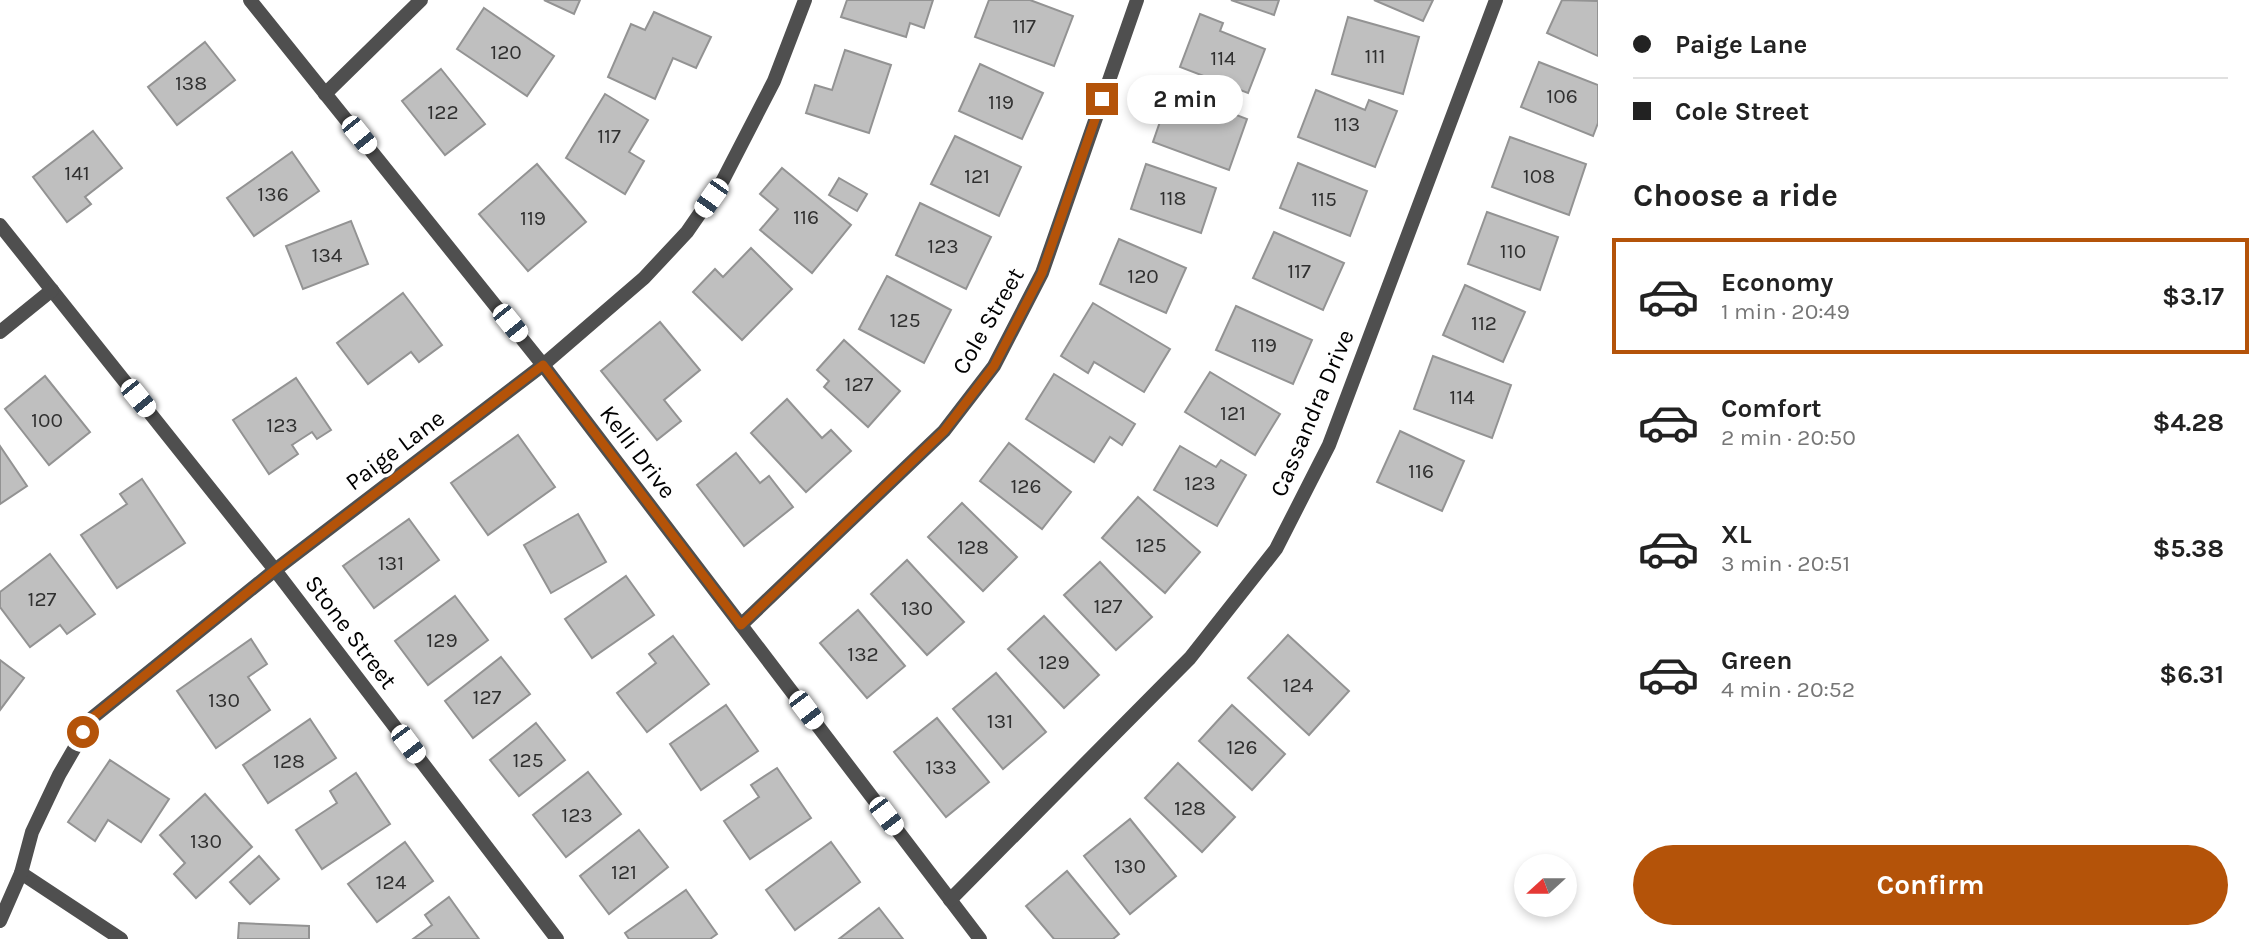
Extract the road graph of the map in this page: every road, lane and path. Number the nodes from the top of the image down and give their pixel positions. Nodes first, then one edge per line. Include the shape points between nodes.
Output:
1 (250, 0) edge
2 (421, 0) edge
3 (805, 0) edge
4 (1137, 0) edge
5 (1496, 0) edge
6 (326, 94) junction
7 (0, 225) edge
8 (52, 290) junction
9 (0, 331) edge
10 (543, 365) junction
11 (275, 570) junction
12 (741, 625) junction
13 (20, 873) junction
14 (950, 900) junction
15 (0, 921) edge
16 (121, 939) edge
17 (558, 939) edge
18 (979, 939) edge

1 - 6 street, Kelli Drive
2 - 6 street
3 - 10 street, Paige Lane via 774,81 723,180 687,232 644,278
4 - 12 street, Cole Street via 1042,273 994,366 944,431
5 - 14 street, Cassandra Drive via 1329,445 1276,549 1190,658
6 - 10 street, Kelli Drive
7 - 8 street, Stone Street
8 - 9 street
8 - 11 street, Stone Street
10 - 11 street, Paige Lane
10 - 12 street, Kelli Drive
11 - 13 street, Paige Lane via 92,718 58,775 32,832
11 - 17 street, Stone Street
12 - 14 street, Kelli Drive
13 - 15 street, Paige Lane
13 - 16 street
14 - 18 street, Kelli Drive

